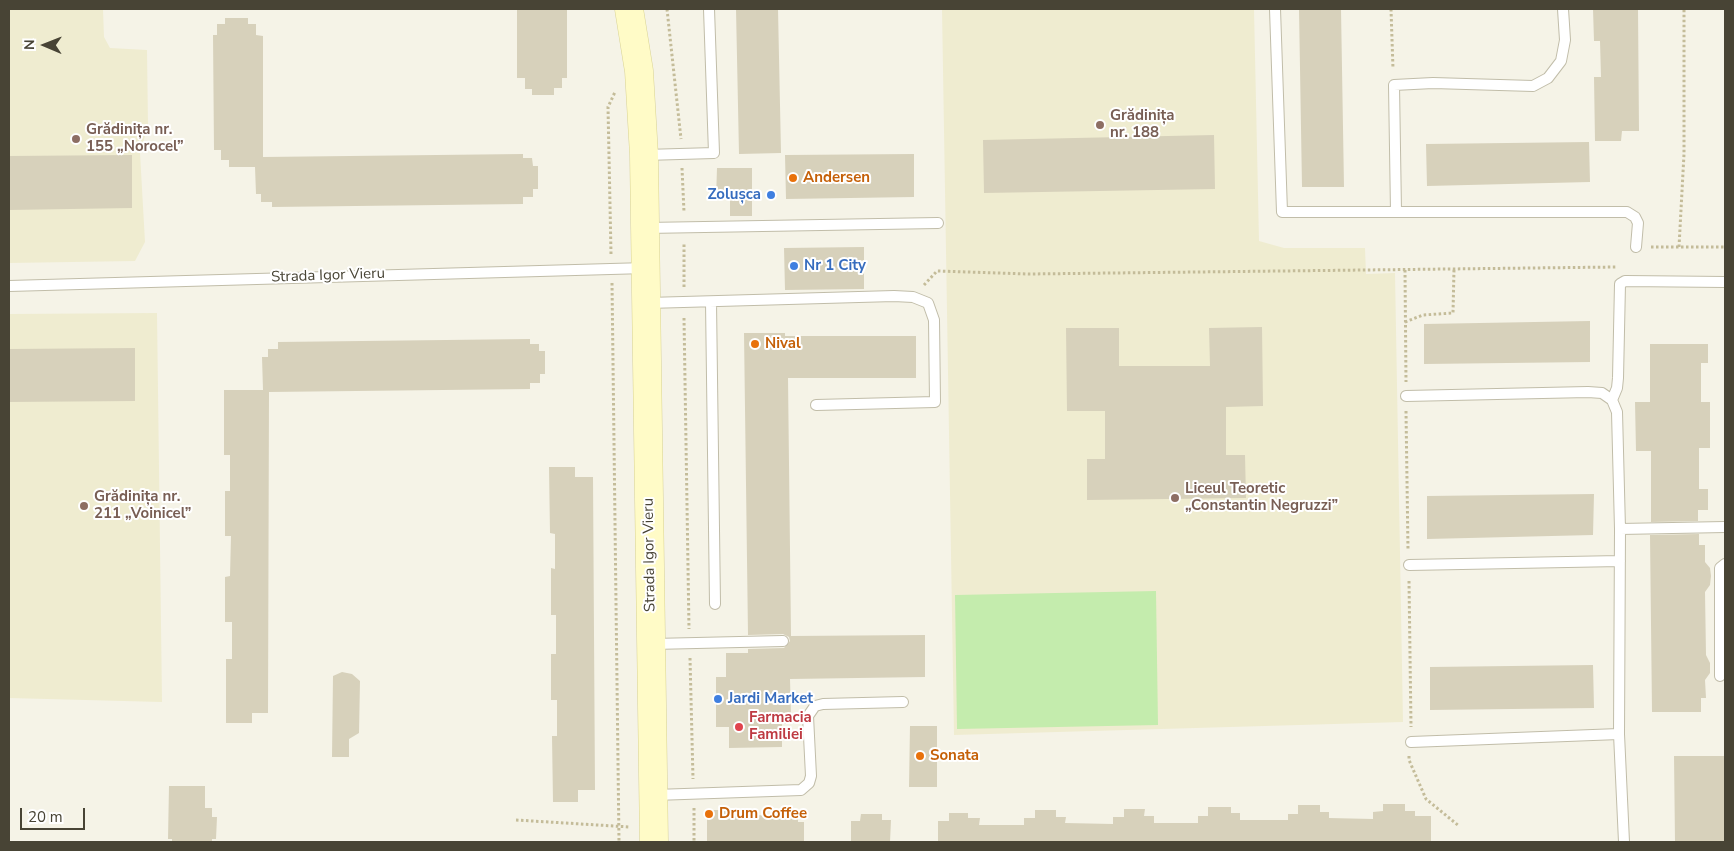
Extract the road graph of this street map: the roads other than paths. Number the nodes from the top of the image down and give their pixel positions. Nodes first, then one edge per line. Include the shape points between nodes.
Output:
1 (629, 9) edge
2 (708, 9) edge
3 (1275, 9) edge
4 (1563, 9) edge
5 (644, 155) junction
6 (1396, 212) junction
7 (938, 222) dead end
8 (646, 228) junction
9 (1636, 248) road end
10 (647, 268) junction
11 (1725, 282) edge
12 (9, 286) edge
13 (711, 302) junction
14 (647, 303) junction
15 (1406, 396) road end
16 (1612, 400) junction
17 (816, 406) dead end
18 (1725, 527) edge
19 (1620, 529) junction
20 (1620, 561) junction
21 (1725, 564) edge
22 (1408, 565) road end
23 (715, 604) dead end
24 (783, 641) dead end
25 (652, 644) junction
26 (1720, 676) dead end
27 (903, 702) dead end
28 (1619, 734) junction
29 (1411, 742) road end
30 (654, 795) junction
31 (654, 834) edge
32 (1624, 842) edge

1 - 5 main road, Strada Igor Vieru via 639,71
2 - 5 lane via 714,153
3 - 6 lane via 1282,212
4 - 6 lane via 1565,40 1561,61 1548,78 1533,86 1394,85
5 - 8 main road, Strada Igor Vieru
6 - 9 lane via 1627,212 1638,222
7 - 8 lane
8 - 10 main road, Strada Igor Vieru
10 - 12 lane, Strada Igor Vieru
10 - 14 main road, Strada Igor Vieru
11 - 16 lane via 1625,281 1620,284 1618,378
13 - 14 lane
13 - 17 lane via 913,297 928,304 934,320 935,402
13 - 23 lane
14 - 25 main road, Strada Igor Vieru
15 - 16 lane via 1588,392 1602,394
16 - 19 lane via 1617,412
18 - 19 lane
19 - 20 lane
20 - 22 lane
20 - 28 lane
21 - 26 lane via 1720,568
24 - 25 lane
25 - 30 main road, Strada Igor Vieru
27 - 30 lane via 815,706 808,716 811,776 801,790
28 - 29 lane
28 - 32 lane
30 - 31 main road, Strada Igor Vieru

